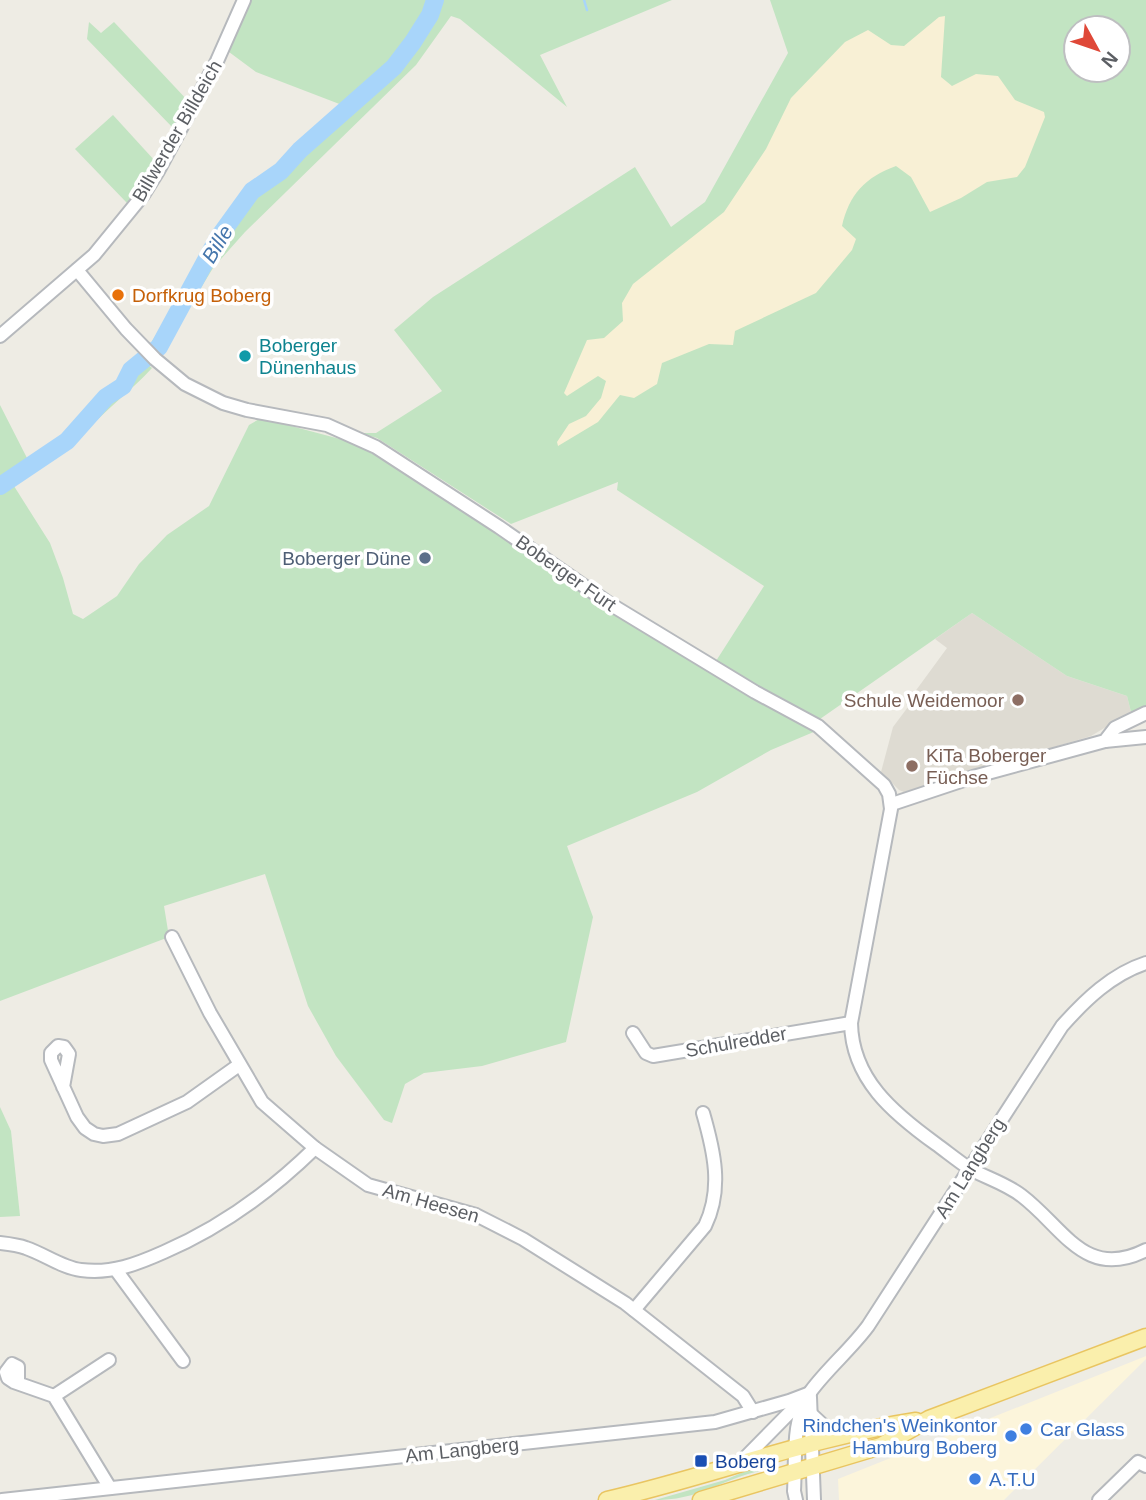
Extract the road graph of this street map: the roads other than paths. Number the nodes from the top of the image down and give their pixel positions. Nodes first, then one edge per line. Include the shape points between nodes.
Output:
1 (244, 0) edge
2 (77, 270) junction
3 (0, 336) edge
4 (1146, 713) edge
5 (1146, 737) edge
6 (1105, 741) junction
7 (891, 804) junction
8 (172, 937) dead end
9 (1146, 963) edge
10 (851, 1023) junction
11 (633, 1033) dead end
12 (239, 1065) junction
13 (64, 1087) dead end
14 (703, 1113) dead end
15 (314, 1148) junction
16 (970, 1168) junction
17 (0, 1242) edge
18 (1146, 1250) edge
19 (116, 1270) junction
20 (634, 1310) junction
21 (1146, 1337) edge
22 (109, 1360) dead end
23 (183, 1362) dead end
24 (18, 1383) dead end
25 (810, 1393) junction
26 (54, 1396) junction
27 (753, 1412) junction
28 (811, 1414) junction
29 (929, 1419) junction
30 (842, 1435) junction
31 (804, 1446) junction
32 (738, 1466) junction
33 (1146, 1466) edge
34 (812, 1467) junction
35 (795, 1472) junction
36 (110, 1488) junction
37 (634, 1497) edge
38 (2, 1500) edge
39 (607, 1500) edge
40 (701, 1500) edge
41 (796, 1500) edge
42 (814, 1500) edge
43 (1099, 1500) edge

1 - 2 street, Billwerder Billdeich via 221,55 158,171 112,235
2 - 3 street, Billwerder Billdeich
2 - 7 street, Boberger Furt via 144,348 185,384 247,410 327,425 376,447 610,604 818,726 884,785
4 - 6 street via 1115,728
5 - 6 street
6 - 7 street
7 - 10 street
8 - 12 street, Am Heesen
9 - 16 street, Am Langberg via 1102,987 1062,1026
10 - 11 street, Schulredder via 653,1056
10 - 16 street via 857,1060 882,1099 899,1117
12 - 13 street via 187,1102 111,1135 99,1136 85,1129
12 - 15 street, Am Heesen via 262,1102
14 - 20 street via 717,1187 713,1210 705,1226
15 - 19 street via 234,1216 195,1239
15 - 20 street, Am Heesen via 368,1185 488,1220
16 - 18 street via 1021,1195 1077,1250 1098,1259 1121,1260
16 - 25 street, Am Langberg via 868,1326
17 - 19 street via 79,1270
19 - 23 street
20 - 27 street, Am Heesen via 743,1396
21 - 29 main road
22 - 26 street
24 - 26 street
25 - 27 street, Am Langberg
25 - 28 street, Am Langberg
25 - 31 street, Am Langberg via 797,1429
25 - 32 street
26 - 36 street
27 - 36 street, Am Langberg via 715,1422
28 - 30 street
28 - 31 street, Am Langberg
29 - 30 main road
29 - 34 main road via 881,1446
30 - 31 main road
31 - 32 main road
31 - 34 street, Am Langberg
31 - 35 street
32 - 37 main road
33 - 43 street via 1138,1462
34 - 35 main road
34 - 42 street, Am Langberg
35 - 40 main road
35 - 41 street
36 - 38 street, Am Langberg
37 - 39 main road

